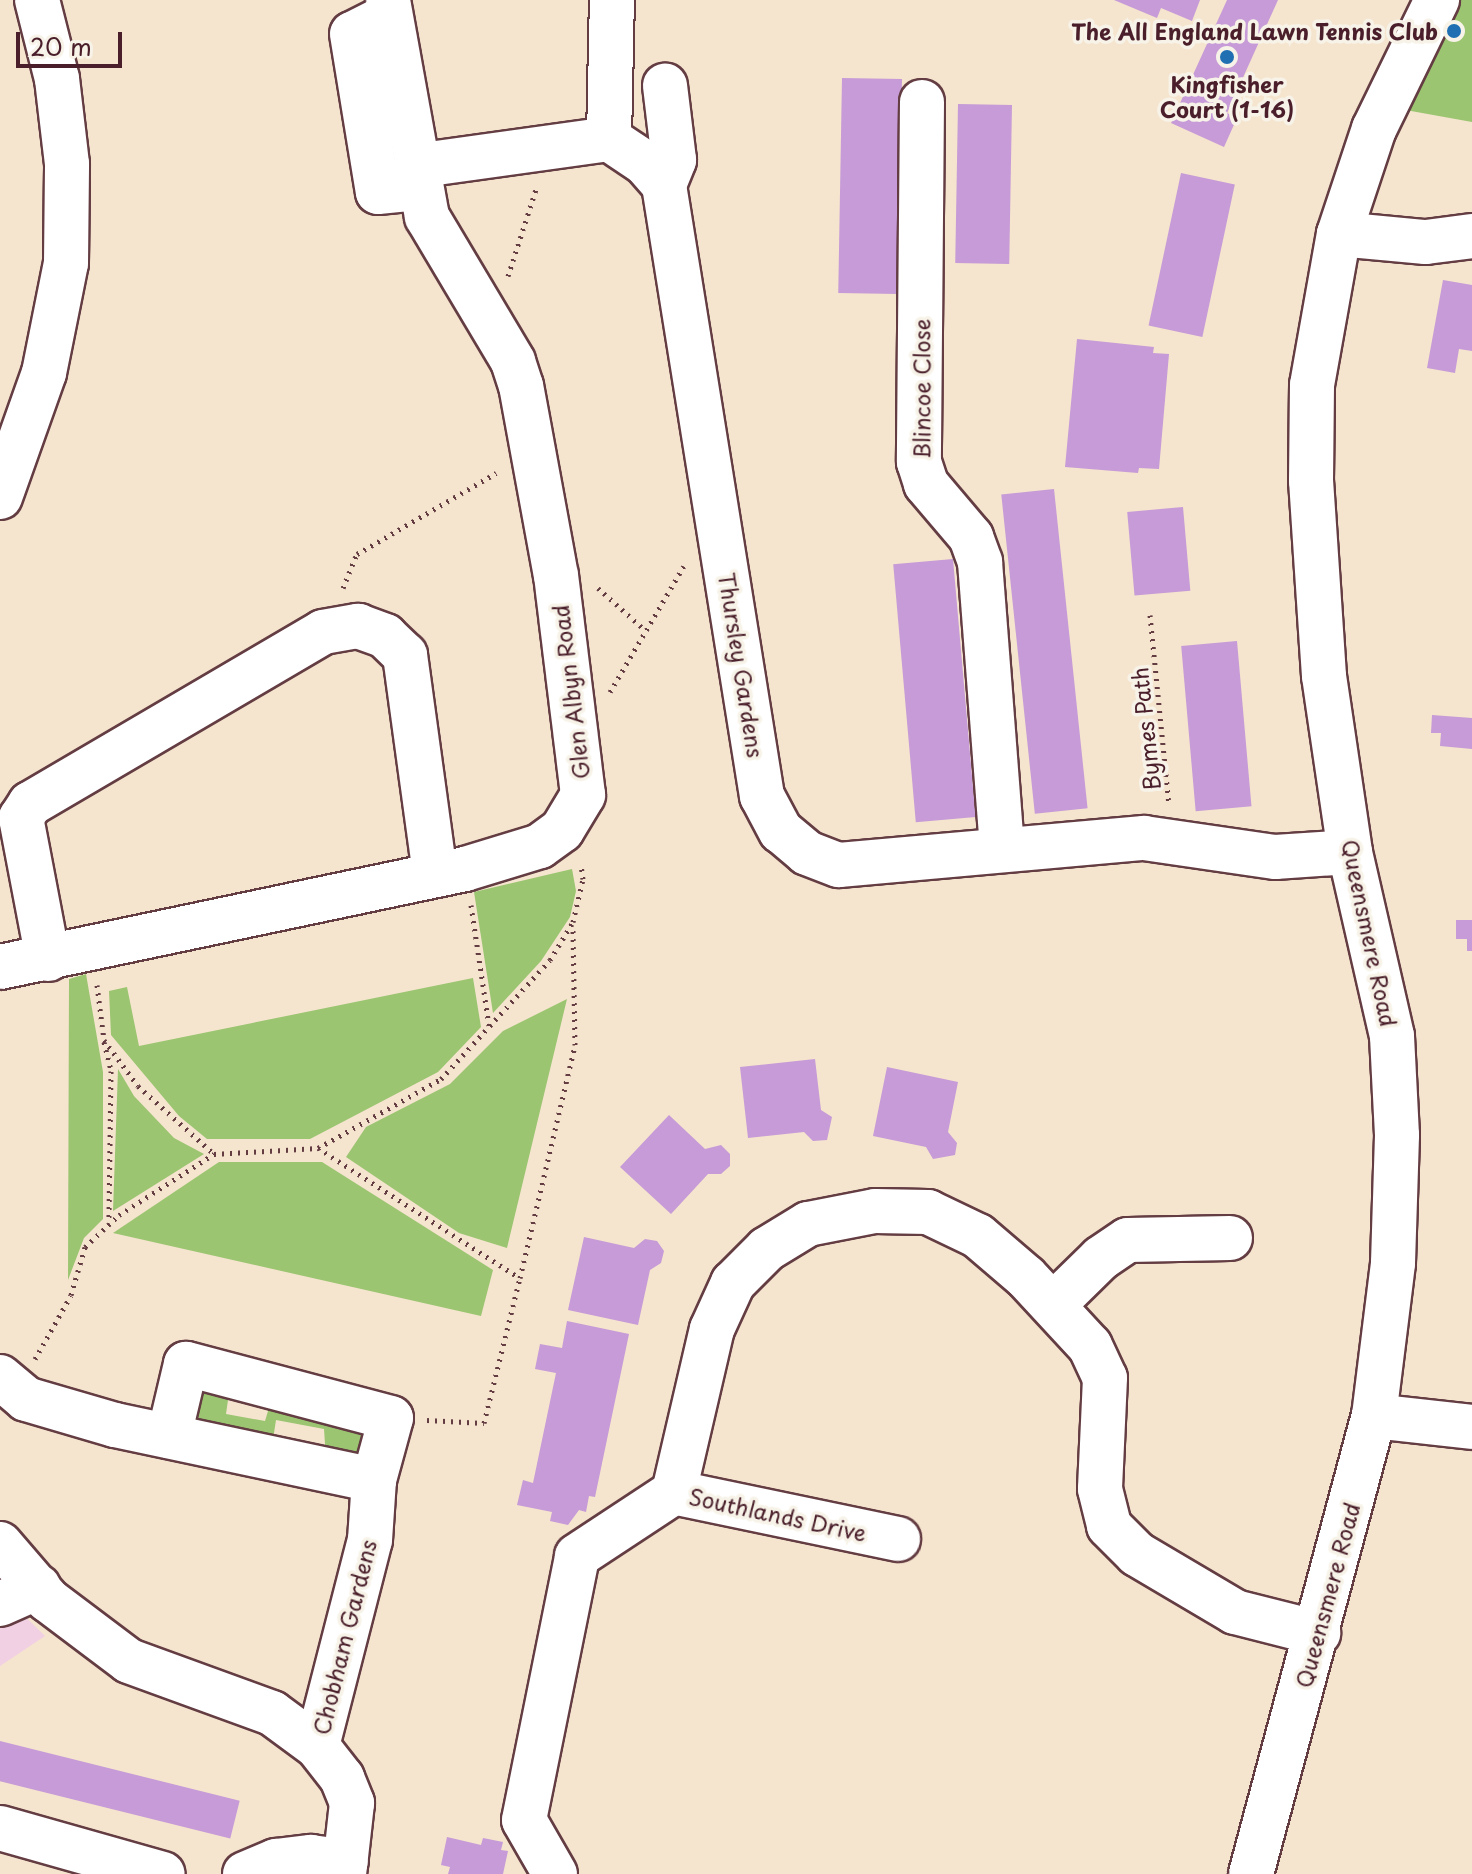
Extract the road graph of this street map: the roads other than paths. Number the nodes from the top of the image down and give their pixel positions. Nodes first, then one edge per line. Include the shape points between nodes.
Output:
1 (37, 0) edge
2 (612, 0) edge
3 (1437, 0) edge
4 (389, 7) edge
5 (665, 86) dead end
6 (922, 102) dead end
7 (609, 139) junction
8 (416, 177) junction
9 (664, 185) junction
10 (1339, 234) junction
11 (1472, 236) edge
12 (0, 497) edge
13 (1002, 848) junction
14 (1350, 852) junction
15 (450, 872) junction
16 (48, 959) junction
17 (0, 967) edge
18 (1230, 1238) dead end
19 (1053, 1305) junction
20 (7, 1383) edge
21 (1374, 1416) junction
22 (1472, 1427) edge
23 (169, 1436) junction
24 (374, 1480) junction
25 (674, 1492) junction
26 (898, 1539) dead end
27 (0, 1544) edge
28 (19, 1596) edge
29 (1318, 1633) junction
30 (317, 1746) junction
31 (0, 1828) edge
32 (345, 1868) edge
33 (163, 1874) edge
34 (174, 1874) edge
35 (245, 1874) edge
36 (555, 1874) edge
37 (1251, 1874) edge

1 - 12 street via 57,79 67,164 66,263 44,373
2 - 7 street
3 - 10 street, Queensmere Road via 1374,129
4 - 8 street via 352,34 378,192
5 - 9 street via 674,160
6 - 13 street, Blincoe Close via 919,462 926,484 971,537 980,562
7 - 8 street
7 - 9 street via 645,163
8 - 15 street, Glen Albyn Road via 427,217 513,361 535,450 583,795 562,830 540,846
9 - 13 street, Thursley Gardens via 762,796 781,831 807,853 839,865
10 - 11 street via 1426,242
10 - 14 street, Queensmere Road via 1312,385 1311,481 1324,676
13 - 14 street, Thursley Gardens via 1113,838 1172,840 1275,857
14 - 21 street, Queensmere Road via 1392,1036 1397,1121 1393,1263
15 - 16 street, Glen Albyn Road
15 - 16 street via 405,655 385,636 358,626 323,632 30,804 21,818
16 - 17 street, Glen Albyn Road
18 - 19 street via 1128,1240 1101,1258
19 - 25 street, Southlands Drive via 978,1236 928,1212 875,1211 808,1224 767,1249 733,1283 712,1329
19 - 29 street, Southlands Drive via 1090,1346 1105,1378 1100,1489 1109,1526 1137,1554 1235,1612
20 - 23 street via 26,1399
21 - 22 street
21 - 29 street, Queensmere Road
23 - 24 street
23 - 24 street, Chobham Gardens via 186,1364 391,1418
24 - 30 street, Chobham Gardens via 370,1540
25 - 26 street, Southlands Drive
25 - 36 street via 577,1556 524,1820
27 - 28 street
28 - 30 street via 129,1661 272,1713
29 - 37 street, Queensmere Road
30 - 32 street via 342,1778 352,1803
31 - 33 street
32 - 35 street via 299,1858
33 - 34 street

